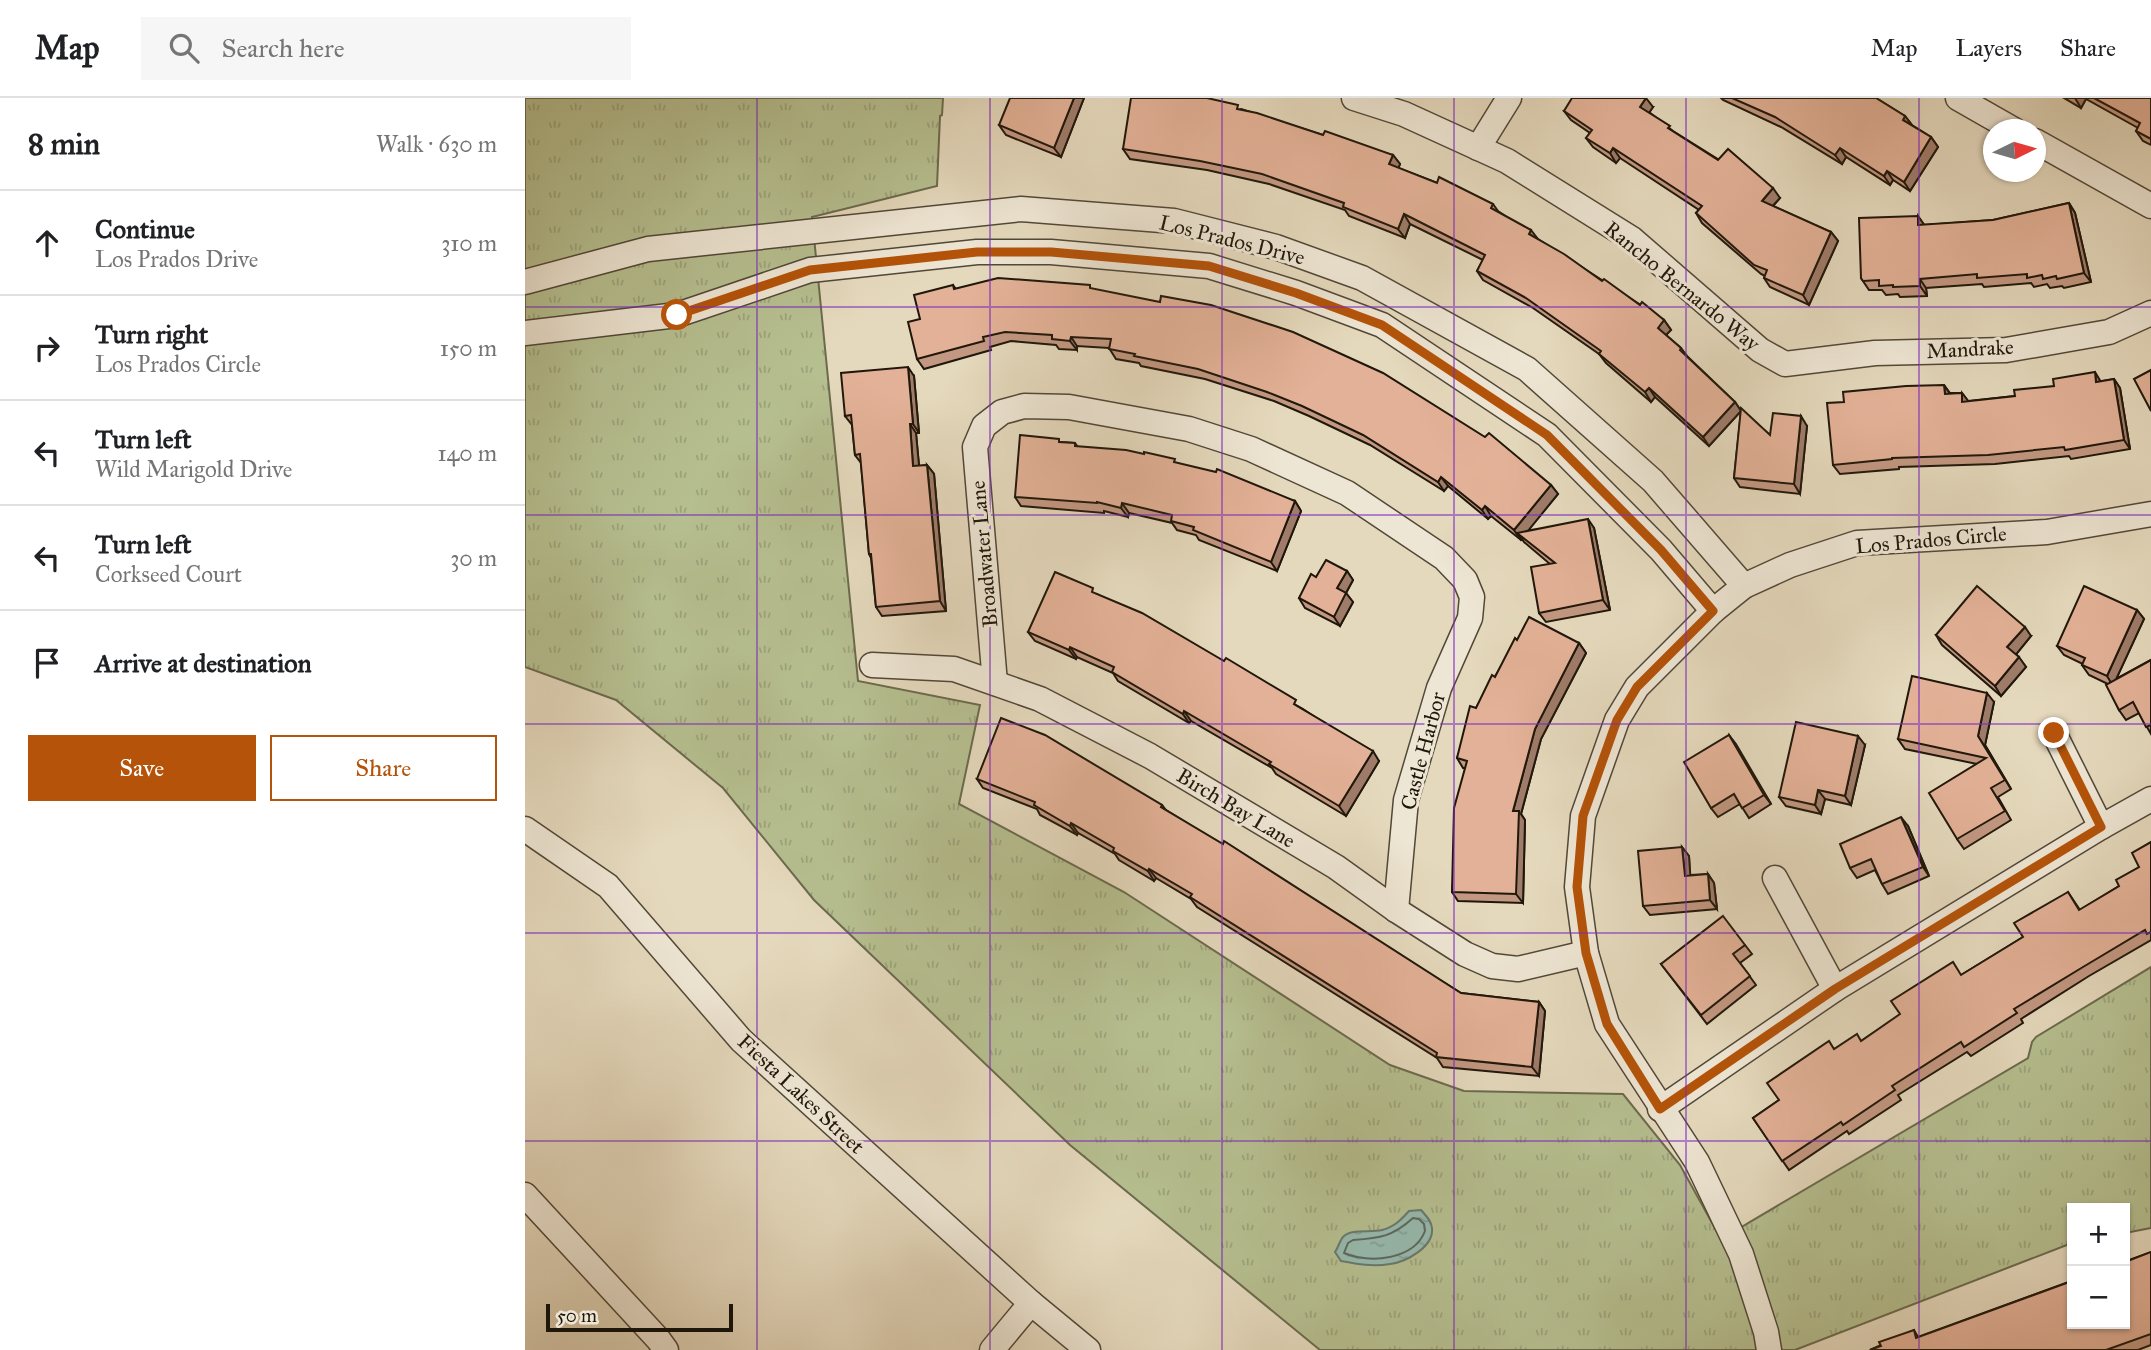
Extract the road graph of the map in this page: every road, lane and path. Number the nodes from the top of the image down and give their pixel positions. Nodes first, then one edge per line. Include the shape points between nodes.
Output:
1 (1354, 98) edge
2 (1509, 98) edge
3 (1958, 98) edge
4 (1995, 119) edge
5 (1478, 148) junction
6 (2046, 148) edge
7 (2151, 206) edge
8 (525, 282) edge
9 (2151, 313) edge
10 (525, 333) edge
11 (1785, 364) joint
12 (984, 426) joint
13 (2151, 514) edge
14 (1744, 586) junction
15 (1713, 611) junction
16 (872, 665) dead end
17 (995, 683) junction
18 (2054, 733) dead end
19 (2151, 799) edge
20 (2101, 827) junction
21 (525, 829) edge
22 (1775, 878) dead end
23 (1396, 910) junction
24 (1586, 953) junction
25 (1835, 989) junction
26 (1660, 1109) junction
27 (525, 1195) edge
28 (1031, 1303) junction
29 (666, 1350) edge
30 (992, 1350) edge
31 (1089, 1350) edge
32 (1769, 1350) edge

1 - 5 street, Rancho Bernardo Way via 1404,114
2 - 5 street
3 - 4 street
5 - 11 street, Rancho Bernardo Way via 1507,161 1632,239 1760,351
6 - 7 street
8 - 14 street, Los Prados Drive via 648,249 1021,209 1187,224 1276,247 1362,278 1527,369 1653,481
9 - 11 street, Mandrake via 2109,332 2007,349 1875,353
10 - 15 street, Los Prados Drive via 677,315 810,270 977,252 1051,252 1209,266 1382,325 1536,427 1661,550
12 - 17 street, Broadwater Lane via 975,447
12 - 23 street, Castle Harbor via 1002,412 1024,406 1069,407 1189,429 1251,449 1347,493 1444,558 1465,580 1472,597 1470,618 1439,688 1406,800
13 - 14 street, Los Prados Circle via 2047,531 1857,543
14 - 15 street, Los Prados Circle
15 - 24 street, Los Prados Circle via 1637,687 1617,720 1583,816 1577,887
16 - 17 street, Birch Bay Lane via 954,669
17 - 23 street, Birch Bay Lane via 1040,699 1150,756 1336,867
18 - 20 street
19 - 20 street
20 - 25 street
21 - 28 street, Fiesta Lakes Street via 608,887 741,1040
22 - 25 street
23 - 24 street, Birch Bay Lane via 1492,966 1518,969
24 - 26 street, Los Prados Circle via 1607,1024
25 - 26 street
26 - 32 street, Los Prados Circle via 1697,1162 1741,1254
27 - 29 street
28 - 30 street
28 - 31 street, Fiesta Lakes Street

